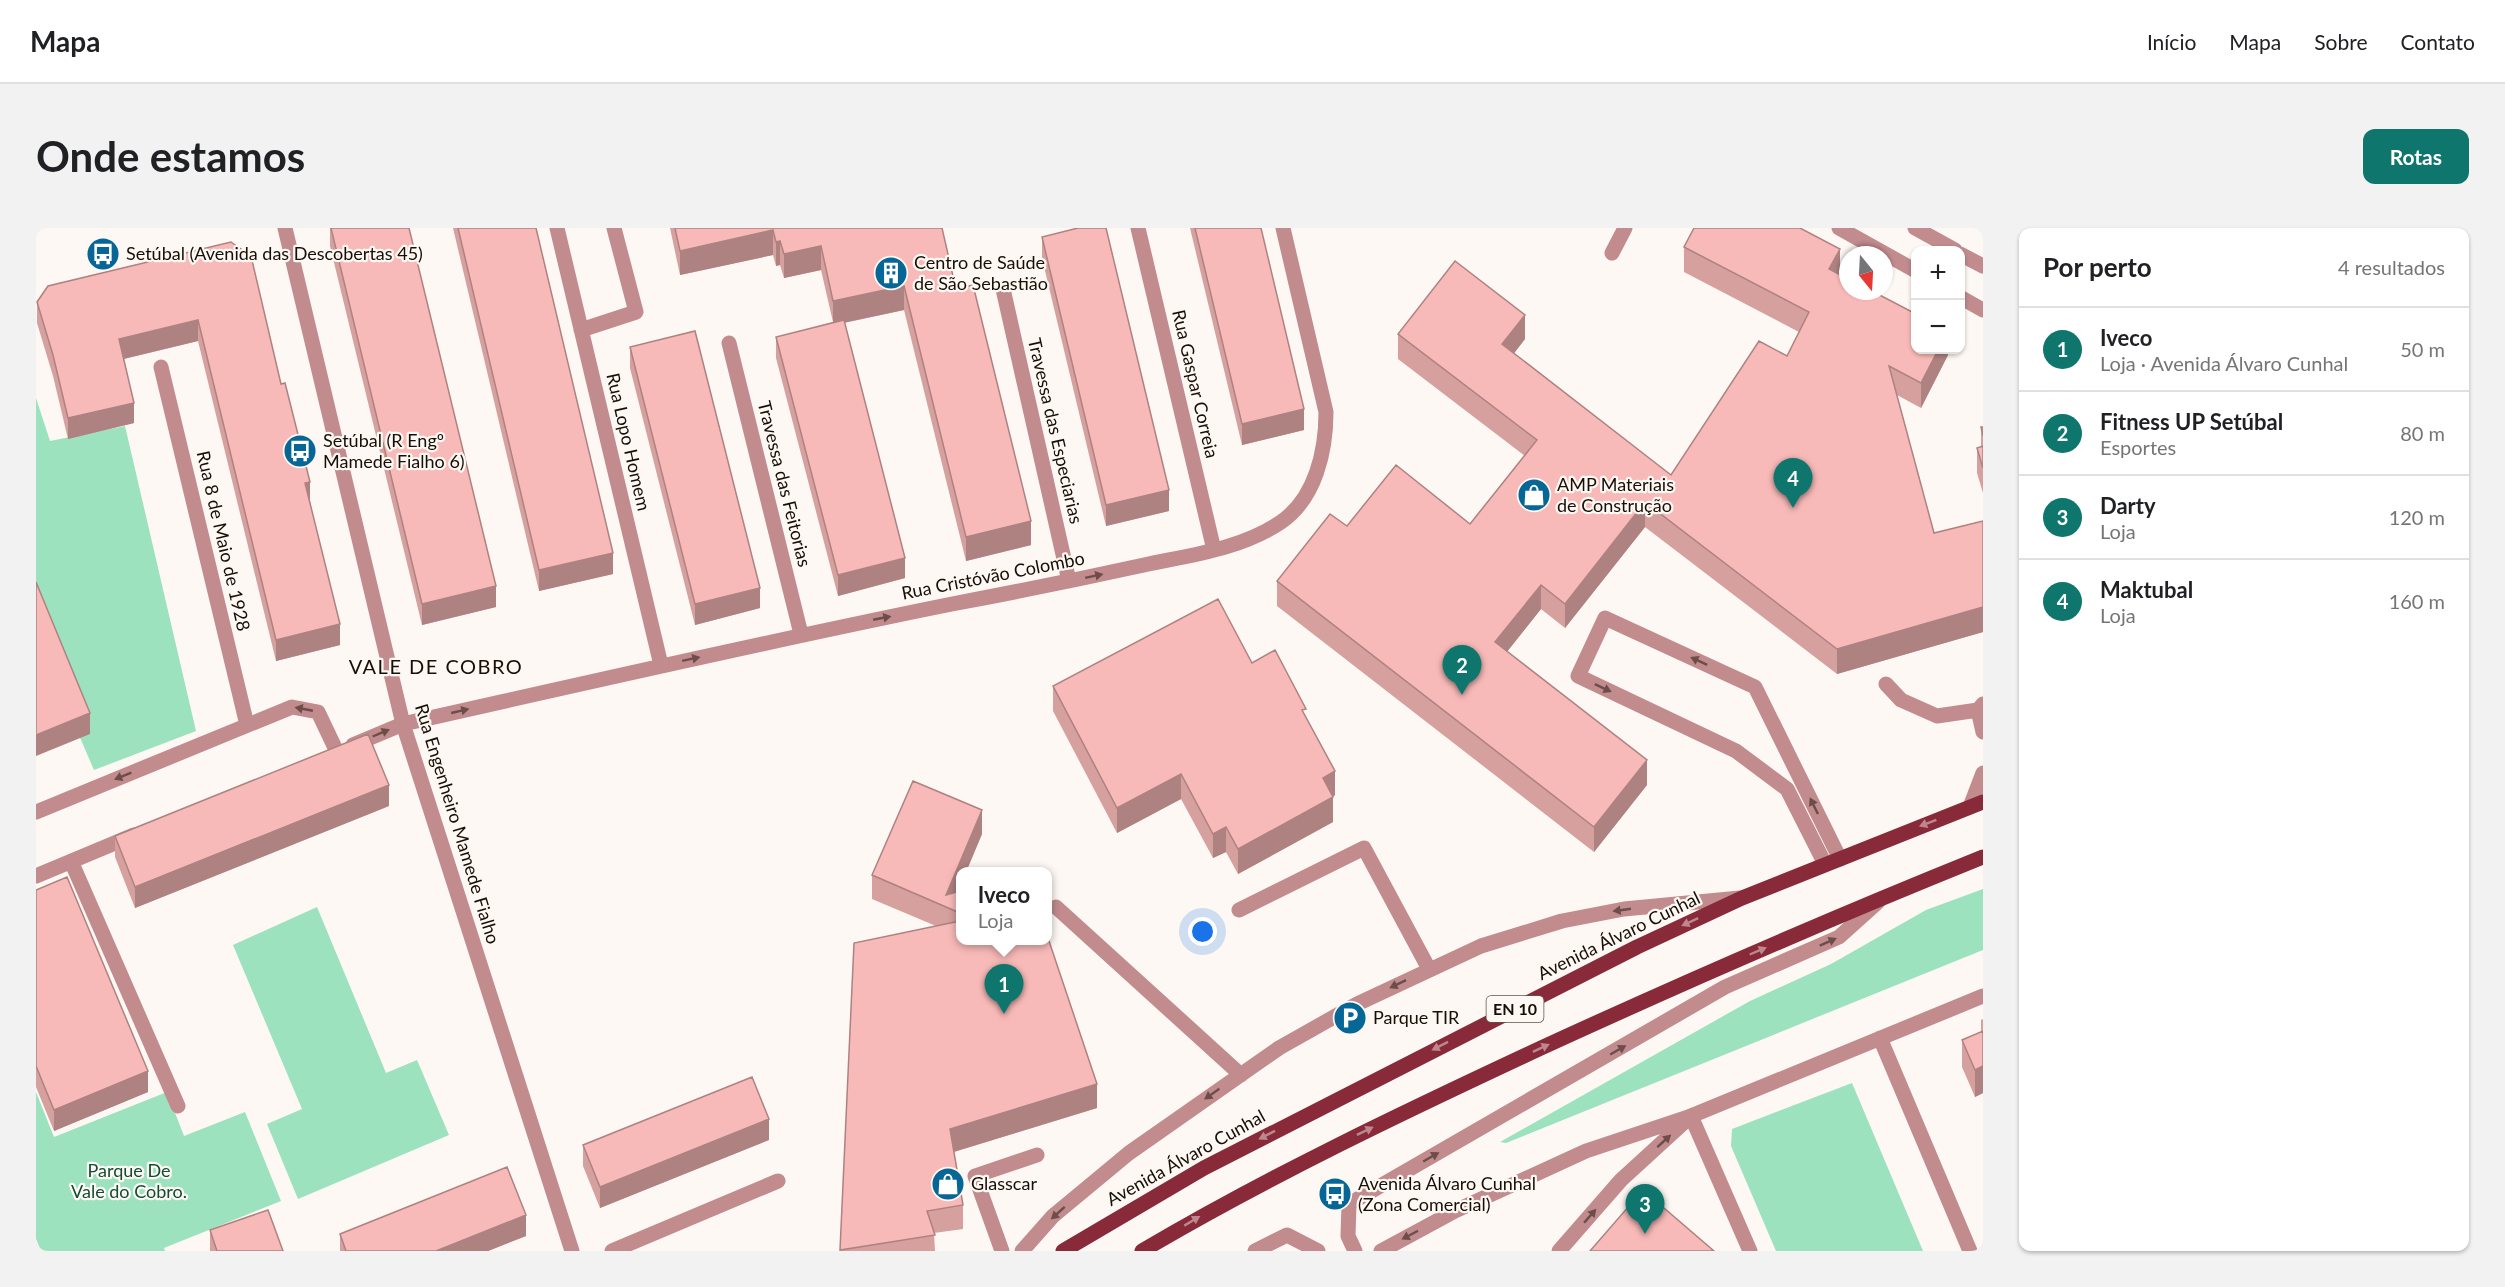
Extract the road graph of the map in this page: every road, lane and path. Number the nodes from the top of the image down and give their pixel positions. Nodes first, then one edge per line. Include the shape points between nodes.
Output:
1 (285, 228) edge
2 (557, 228) edge
3 (614, 228) edge
4 (1138, 228) edge
5 (1283, 228) edge
6 (1625, 228) edge
7 (1839, 228) edge
8 (1916, 228) edge
9 (1948, 246) edge
10 (1612, 253) dead end
11 (1965, 257) edge
12 (1983, 266) edge
13 (1911, 269) edge
14 (1003, 289) dead end
15 (1965, 300) edge
16 (1983, 310) edge
17 (581, 330) junction
18 (729, 343) dead end
19 (161, 366) dead end
20 (1214, 550) junction
21 (1069, 581) junction
22 (801, 634) junction
23 (661, 666) junction
24 (1886, 684) dead end
25 (1981, 707) edge
26 (403, 724) junction
27 (247, 725) junction
28 (1983, 732) edge
29 (1983, 773) edge
30 (1977, 805) edge
31 (36, 812) edge
32 (148, 829) edge
33 (1983, 857) edge
34 (1840, 859) junction
35 (71, 861) junction
36 (1825, 864) junction
37 (36, 876) edge
38 (1743, 898) junction
39 (1882, 898) junction
40 (1056, 907) dead end
41 (1239, 910) dead end
42 (1429, 969) junction
43 (1983, 996) edge
44 (1880, 1038) junction
45 (1241, 1075) junction
46 (178, 1106) dead end
47 (1691, 1116) junction
48 (1036, 1155) dead end
49 (778, 1182) dead end
50 (572, 1251) edge
51 (612, 1251) edge
52 (1002, 1251) edge
53 (1022, 1251) edge
54 (1063, 1251) edge
55 (1142, 1251) edge
56 (1255, 1251) edge
57 (1317, 1251) edge
58 (1355, 1251) edge
59 (1380, 1251) edge
60 (1559, 1251) edge
61 (1750, 1251) edge
62 (1970, 1251) edge

1 - 26 street, Rua Engenheiro Mamede Fialho
2 - 17 street, Rua Lopo Homem
3 - 17 street via 636,312
4 - 20 street, Rua Gaspar Correia
5 - 20 street, Rua Cristóvão Colombo via 1326,412 1320,466 1304,496 1284,520 1262,533
6 - 10 street
7 - 13 street
8 - 9 street
11 - 12 street
14 - 21 street, Travessa das Especiarias
15 - 16 street
17 - 23 street, Rua Lopo Homem
18 - 22 street, Travessa das Feitorias
19 - 27 street, Rua 8 de Maio de 1928
21 -> 20 street, Rua Cristóvão Colombo
22 -> 21 street, Rua Cristóvão Colombo
23 -> 22 street, Rua Cristóvão Colombo
26 -> 23 street, Rua Cristóvão Colombo
24 - 25 street via 1901,700 1937,716
25 - 28 street
26 - 27 street via 331,754 318,712 292,707
26 - 50 street, Rua Engenheiro Mamede Fialho
27 -> 31 street
29 - 30 street
30 -> 34 main road, Avenida Álvaro Cunhal / EN 10
32 - 35 street
33 - 39 main road, EN 10
34 - 36 main road, Avenida Álvaro Cunhal / EN 10
34 -> 36 street via 1755,687 1605,618 1578,676 1736,751 1787,789
35 - 37 street
35 - 46 street
36 - 38 main road, Avenida Álvaro Cunhal / EN 10
38 -> 42 street via 1624,909 1562,921 1481,946
38 -> 54 main road, Avenida Álvaro Cunhal / EN 10 via 1637,947 1215,1162
55 -> 39 main road, EN 10 via 1300,1163 1451,1090
58 -> 39 street via 1348,1236 1349,1204 1725,987 1839,937
40 - 45 street
41 - 42 street via 1364,848
42 -> 45 street via 1357,1004 1279,1048
43 - 44 street
44 - 47 street
44 - 62 street
45 -> 53 street via 1129,1153 1053,1216
47 -> 59 street via 1586,1151 1455,1211
60 -> 47 street via 1621,1180
47 - 61 street
48 - 52 street via 975,1176
49 - 51 street
56 - 57 street via 1287,1235

